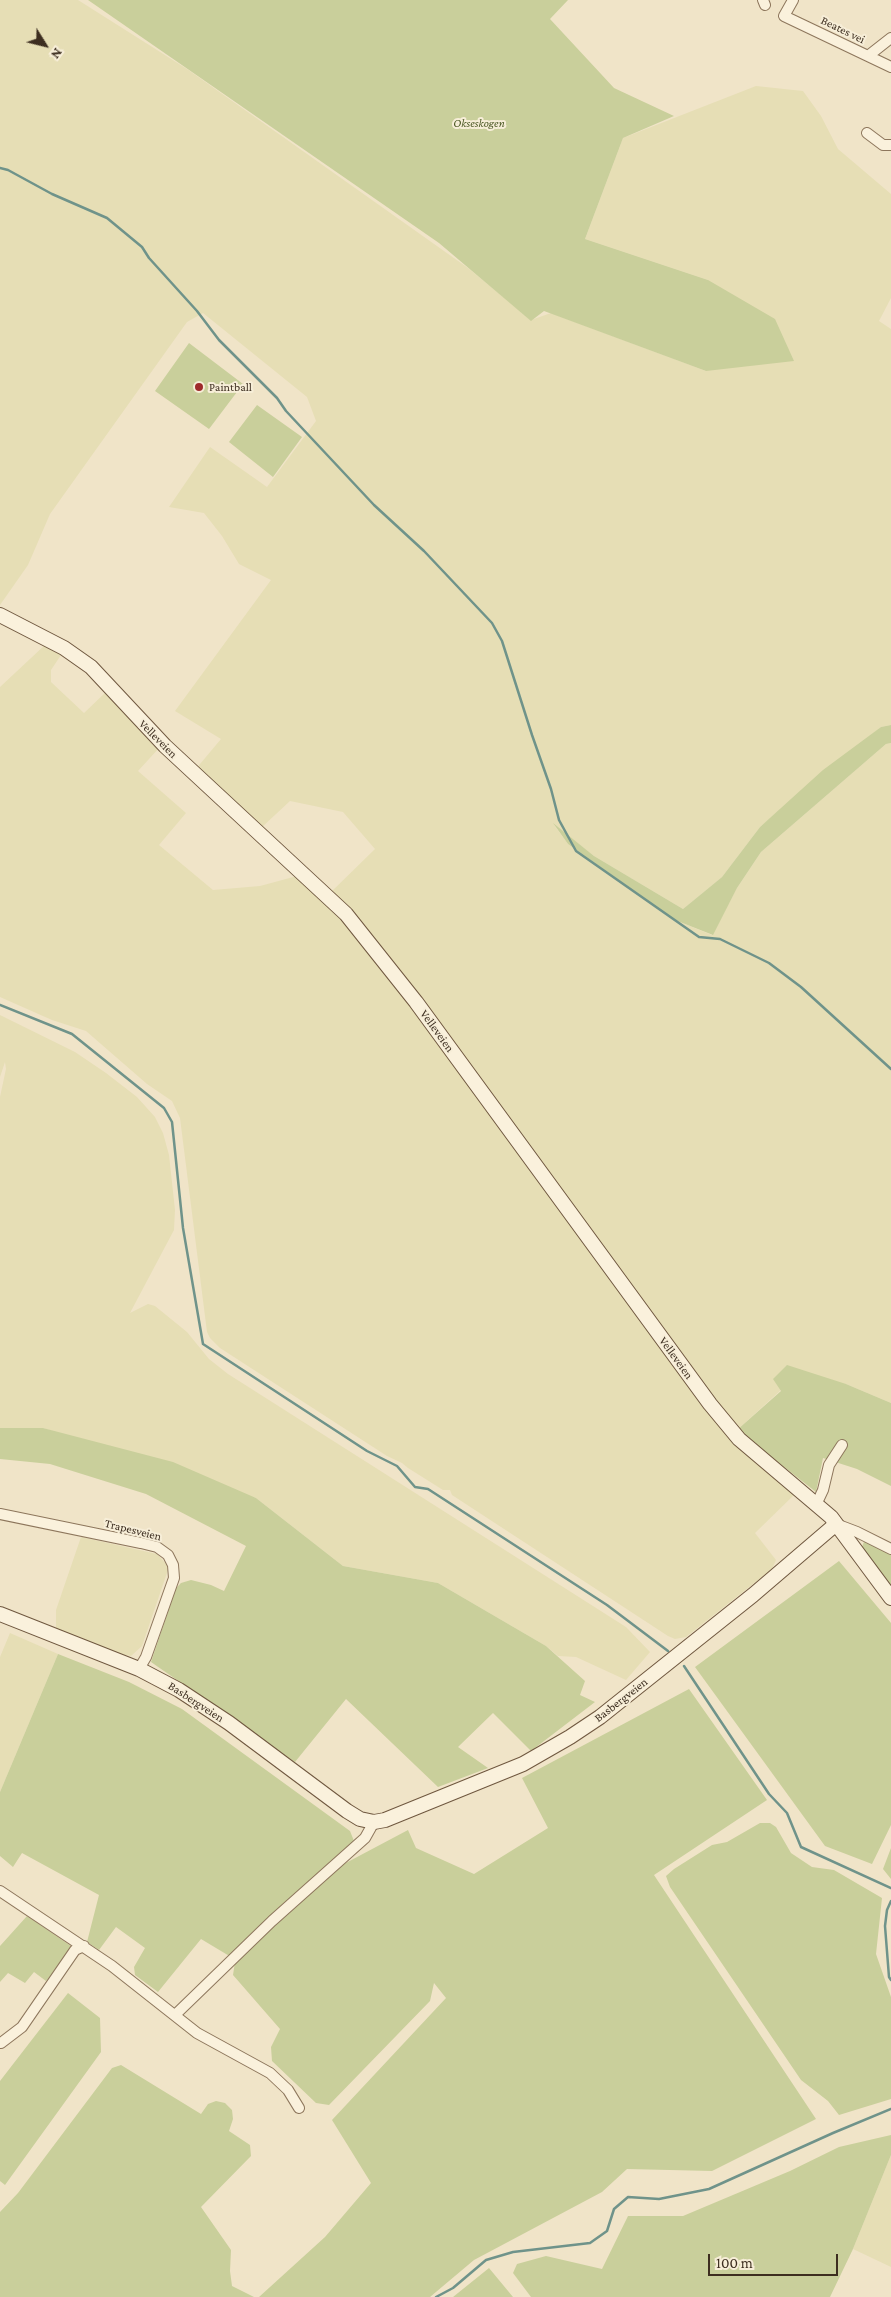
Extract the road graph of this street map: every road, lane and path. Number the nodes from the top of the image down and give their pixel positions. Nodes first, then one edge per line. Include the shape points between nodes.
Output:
1 (793, 0) edge
2 (891, 38) edge
3 (868, 56) junction
4 (891, 67) edge
5 (867, 133) dead end
6 (891, 145) edge
7 (0, 615) edge
8 (842, 1445) dead end
9 (816, 1504) junction
10 (0, 1514) edge
11 (836, 1524) junction
12 (891, 1549) edge
13 (891, 1598) edge
14 (0, 1614) edge
15 (139, 1669) junction
16 (374, 1822) junction
17 (0, 1891) edge
18 (84, 1946) junction
19 (175, 2015) junction
20 (1, 2043) edge
21 (299, 2108) dead end

1 - 3 street, Beates vei via 784,16
2 - 3 street
3 - 4 street, Beates vei
5 - 6 street via 883,145
7 - 9 main road, Velleveien via 91,667 165,746 346,914 406,988 726,1424
8 - 9 street via 829,1465
9 - 11 main road, Velleveien
10 - 15 street, Trapesveien via 141,1543 157,1547 168,1555 174,1578
11 - 12 street, Velleveien
11 - 13 main road, Velleveien
11 - 16 main road, Basbergveien via 753,1595 600,1717 570,1737 523,1764
14 - 15 main road, Basbergveien
15 - 16 main road, Basbergveien via 198,1701 347,1811 360,1819
16 - 19 street via 365,1838 272,1920
17 - 18 street
18 - 19 street
18 - 20 street via 75,1950 22,2027
19 - 21 street via 197,2033 270,2073 288,2090

